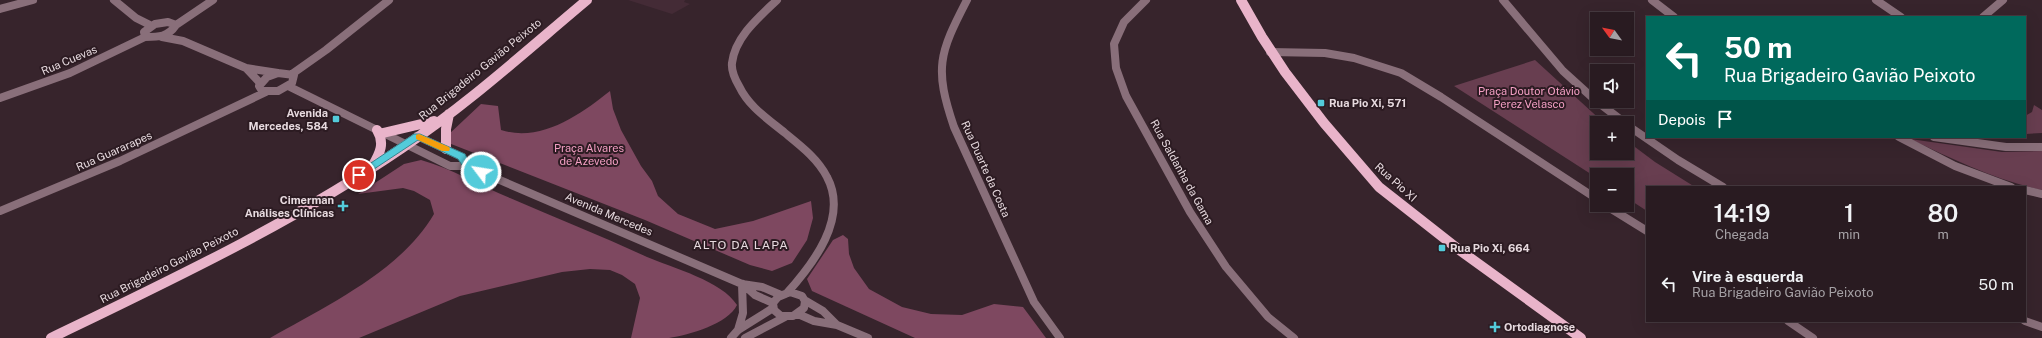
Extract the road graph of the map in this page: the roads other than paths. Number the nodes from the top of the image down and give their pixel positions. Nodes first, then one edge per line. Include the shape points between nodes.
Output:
1 (33, 0) edge
2 (114, 0) edge
3 (213, 0) edge
4 (389, 0) edge
5 (586, 0) edge
6 (777, 0) edge
7 (967, 0) edge
8 (1146, 0) edge
9 (1241, 0) edge
10 (1503, 0) edge
11 (1652, 0) edge
12 (1876, 0) edge
13 (2003, 0) edge
14 (0, 9) edge
15 (1673, 16) edge
16 (1900, 16) edge
17 (1984, 16) edge
18 (152, 26) junction
19 (172, 26) junction
20 (145, 37) junction
21 (162, 37) junction
22 (183, 41) junction
23 (1270, 52) junction
24 (246, 68) junction
25 (278, 73) junction
26 (292, 74) junction
27 (260, 85) junction
28 (288, 86) junction
29 (266, 92) junction
30 (0, 98) edge
31 (235, 106) junction
32 (446, 116) junction
33 (1616, 116) edge
34 (1634, 130) edge
35 (380, 132) junction
36 (417, 136) junction
37 (1646, 138) edge
38 (1646, 138) edge
39 (1901, 138) edge
40 (1942, 138) edge
41 (405, 145) junction
42 (2042, 147) edge
43 (446, 149) junction
44 (467, 166) junction
45 (372, 167) junction
46 (1721, 186) edge
47 (2009, 186) edge
48 (2026, 190) edge
49 (1590, 194) edge
50 (2042, 194) edge
51 (0, 211) edge
52 (1617, 212) edge
53 (1646, 230) edge
54 (742, 284) junction
55 (784, 294) junction
56 (806, 301) junction
57 (773, 306) junction
58 (798, 314) junction
59 (785, 317) junction
60 (2026, 321) edge
61 (1789, 322) edge
62 (837, 325) junction
63 (2042, 327) edge
64 (738, 330) junction
65 (51, 338) edge
66 (731, 338) edge
67 (745, 338) edge
68 (868, 338) edge
69 (1060, 338) edge
70 (1294, 338) edge
71 (1581, 338) edge
72 (1813, 338) edge

1 - 14 street
2 - 18 street via 136,18
3 - 19 street
4 - 26 street
5 - 32 main road, Rua Brigadeiro Gavião Peixoto
6 - 55 street via 745,34 736,50 733,71 749,103 762,117 801,147 822,169 830,185 834,214 825,237 804,275
7 - 69 street, Rua Duarte da Costa via 944,52 941,78 945,98 954,127 1034,302
8 - 70 street, Rua Saldanha da Gama via 1118,30 1114,57 1116,74 1215,254 1270,319
9 - 23 main road, Rua Pio XI
10 - 33 street via 1543,50 1585,92
11 - 15 street
12 - 16 street
13 - 17 street
18 - 19 street
18 - 20 street via 144,32
19 - 21 street
19 - 22 street
20 - 21 street
20 - 30 street, Rua Cuevas via 70,73
21 - 22 street
22 - 24 street
23 - 49 street via 1325,53 1354,58 1401,73
23 - 71 main road, Rua Pio XI via 1315,113 1385,192
24 - 25 street
24 - 27 street
25 - 26 street
25 - 27 street, Rua Guararapes via 267,77
26 - 28 street via 294,80
27 - 29 street via 262,91
27 - 31 street, Rua Guararapes
28 - 29 street, Rua Guararapes
28 - 35 street, Avenida Mercedes
29 - 31 street, Rua Guararapes
31 - 51 street, Rua Guararapes via 120,161
32 - 35 main road via 408,128
32 - 36 main road, Rua Brigadeiro Gavião Peixoto
32 - 43 main road
34 - 37 street
35 - 41 street, Avenida Mercedes
35 - 45 main road via 382,146
36 - 41 main road, Rua Brigadeiro Gavião Peixoto
36 - 43 street, Avenida Mercedes
38 - 46 street
39 - 47 street via 1963,169
40 - 42 street via 2006,146
41 - 44 street, Avenida Mercedes via 450,166
41 - 45 main road, Rua Brigadeiro Gavião Peixoto
43 - 44 street, Avenida Mercedes via 462,157
44 - 54 street, Avenida Mercedes
45 - 65 main road, Rua Brigadeiro Gavião Peixoto via 320,200 217,257
48 - 50 street
52 - 53 street
54 - 55 street, Avenida Mercedes
54 - 57 street, Avenida Mercedes
54 - 64 street via 743,313
55 - 56 street via 799,294
55 - 57 street
56 - 58 street
56 - 62 street via 823,311
57 - 59 street via 777,314
57 - 64 street
58 - 59 street
58 - 62 street via 814,321
59 - 67 street
60 - 63 street
61 - 72 street
62 - 68 street
64 - 66 street

